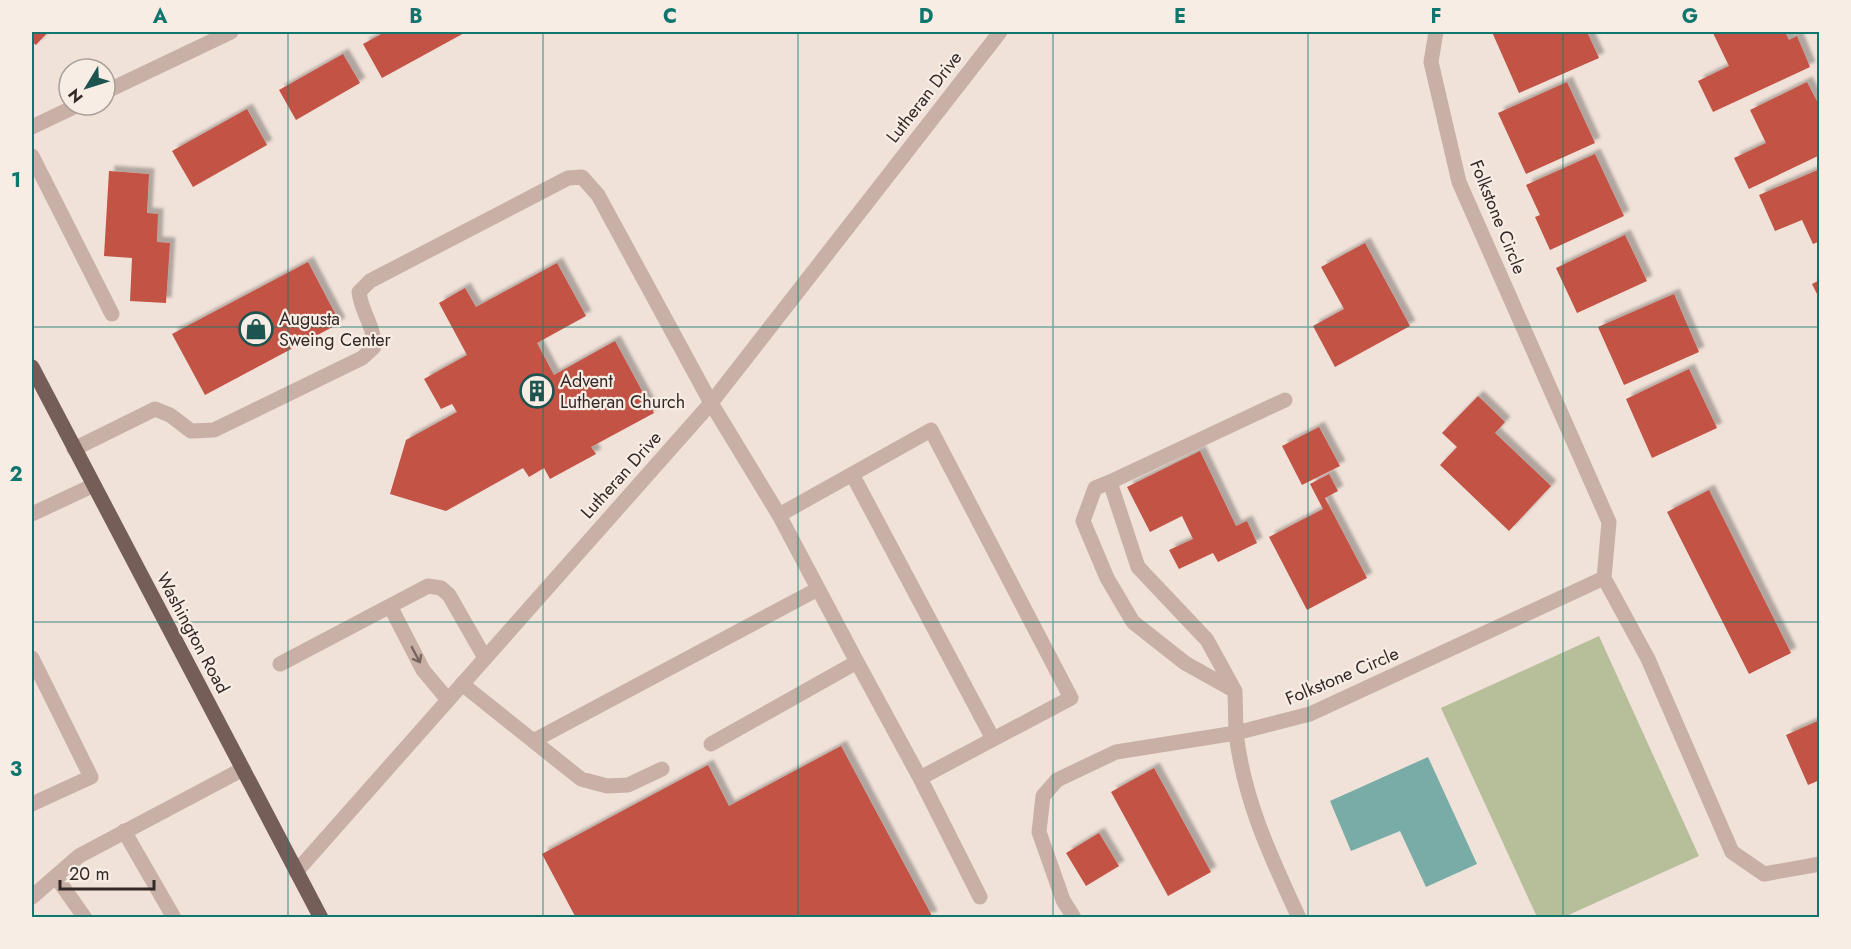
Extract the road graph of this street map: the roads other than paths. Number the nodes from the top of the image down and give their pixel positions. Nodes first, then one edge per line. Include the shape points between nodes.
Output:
1 (231, 32) edge
2 (1000, 32) edge
3 (1436, 32) edge
4 (117, 86) edge
5 (57, 115) edge
6 (32, 127) edge
7 (32, 156) edge
8 (112, 314) dead end
9 (32, 367) edge
10 (1285, 400) dead end
11 (711, 404) junction
12 (74, 449) junction
13 (852, 474) junction
14 (1110, 482) junction
15 (94, 485) junction
16 (32, 514) edge
17 (779, 515) junction
18 (1604, 578) junction
19 (818, 589) junction
20 (390, 606) junction
21 (32, 658) edge
22 (485, 658) junction
23 (857, 662) junction
24 (280, 664) dead end
25 (462, 684) junction
26 (1235, 691) junction
27 (448, 700) junction
28 (1236, 733) junction
29 (993, 739) junction
30 (533, 741) junction
31 (711, 744) dead end
32 (243, 769) junction
33 (662, 769) dead end
34 (920, 778) junction
35 (32, 804) edge
36 (124, 831) junction
37 (1820, 864) edge
38 (296, 872) junction
39 (56, 877) junction
40 (32, 897) edge
41 (980, 897) dead end
42 (85, 918) edge
43 (171, 918) edge
44 (321, 918) edge
45 (1074, 918) edge
46 (1299, 918) edge

1 - 4 street
2 - 11 street, Lutheran Drive
3 - 18 street, Folkstone Circle via 1431,62 1460,182 1609,522
5 - 6 street
7 - 8 street
9 - 12 main road, Washington Road
10 - 14 street
11 - 12 street via 598,195 582,177 568,178 370,281 359,292 360,306 375,335 374,347 362,358 214,430 191,430 155,409
11 - 17 street
11 - 22 street, Lutheran Drive
12 - 15 main road, Washington Road
13 - 17 street
13 - 29 street
13 - 29 street via 931,430 1071,698
14 - 26 street via 1138,567 1207,640
14 - 26 street via 1095,488 1083,521 1107,578 1133,622 1185,663
15 - 16 street
15 - 32 main road, Washington Road
17 - 19 street
18 - 28 street, Folkstone Circle via 1310,714
18 - 37 street via 1648,659 1732,852 1764,874
19 - 23 street
19 - 30 street
20 - 22 street via 428,586 441,588 449,595
20 - 24 street
20 -> 27 street via 423,670
21 - 35 street via 92,777
22 - 25 street, Lutheran Drive
23 - 31 street
23 - 34 street
25 - 27 street, Lutheran Drive
25 - 30 street
26 - 28 street
27 - 38 street, Lutheran Drive
28 - 45 street, Folkstone Circle via 1116,752 1057,780 1042,796 1039,832 1063,900
28 - 46 street via 1258,827
29 - 34 street
30 - 33 street via 581,779 607,786 628,785
32 - 36 street
32 - 38 main road, Washington Road
34 - 41 street
36 - 39 street via 79,856
36 - 43 street
38 - 44 main road, Washington Road
39 - 40 street
39 - 42 street

